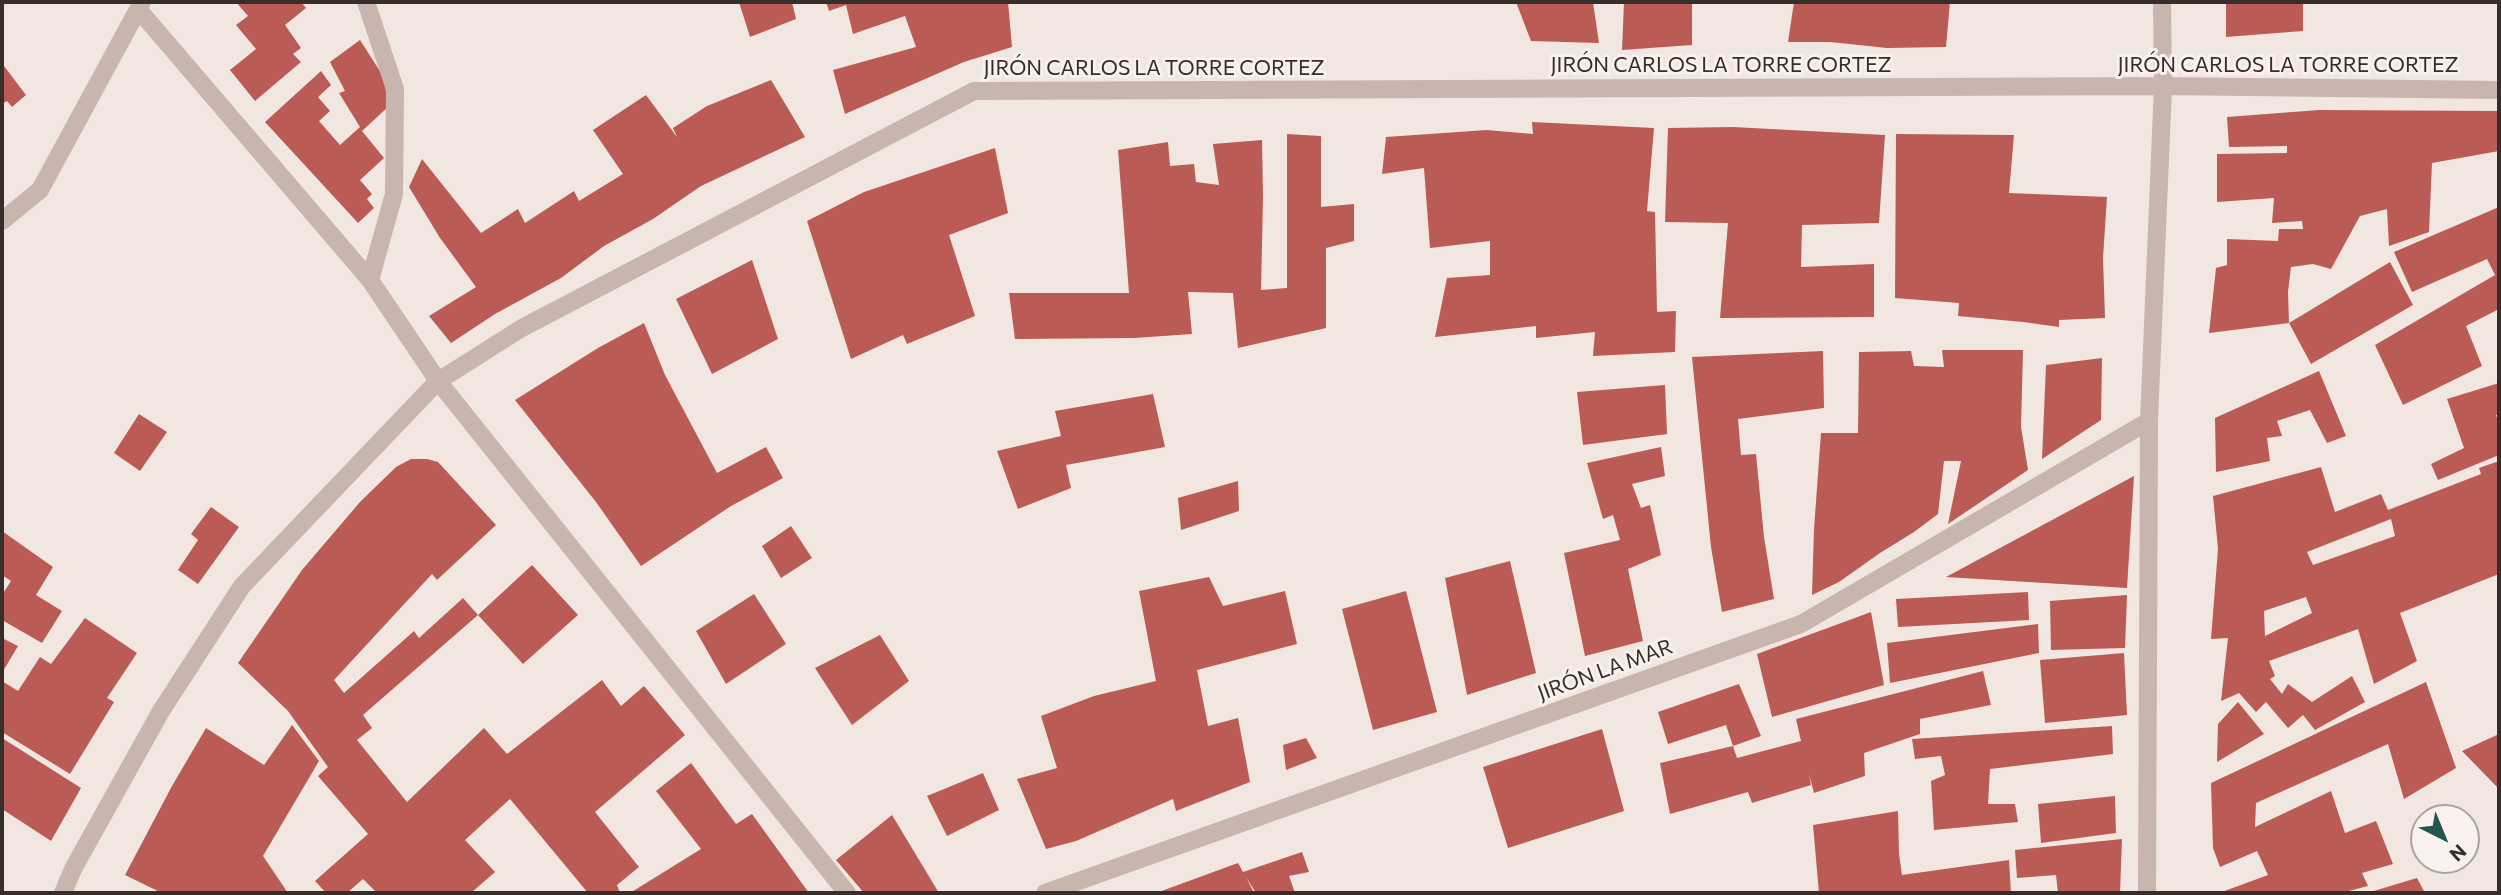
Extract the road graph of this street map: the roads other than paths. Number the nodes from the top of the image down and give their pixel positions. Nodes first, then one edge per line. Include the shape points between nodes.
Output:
1 (366, 2) edge
2 (2162, 2) edge
3 (140, 5) edge
4 (2163, 86) junction
5 (2499, 90) edge
6 (2, 221) edge
7 (370, 280) junction
8 (438, 381) junction
9 (2149, 421) junction
10 (63, 893) edge
11 (847, 893) edge
12 (1045, 893) edge
13 (2147, 893) edge

1 - 7 street via 395,89 394,194
2 - 4 street
3 - 6 street via 40,190
3 - 7 street
4 - 5 street, JIRÓN CARLOS LA TORRE CORTEZ
4 - 8 street, JIRÓN CARLOS LA TORRE CORTEZ via 974,91 522,328
4 - 9 street
7 - 8 street
8 - 10 street, JIRÓN CARLOS LA TORRE CORTEZ via 242,586 161,711
8 - 11 street
9 - 12 street, JIRÓN LA MAR via 1801,624
9 - 13 street

